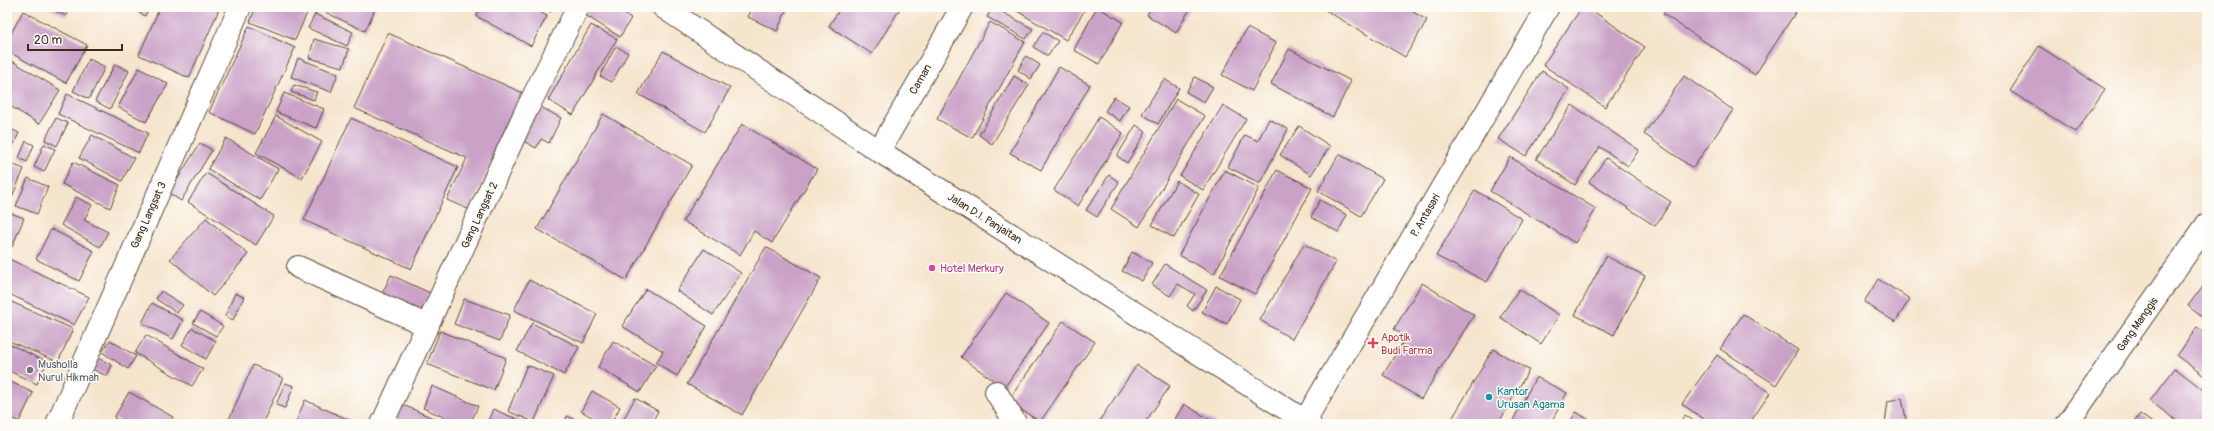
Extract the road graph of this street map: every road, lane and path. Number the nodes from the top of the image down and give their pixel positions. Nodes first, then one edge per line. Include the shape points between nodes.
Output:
1 (240, 7) edge
2 (578, 7) edge
3 (663, 7) edge
4 (962, 7) edge
5 (1548, 7) edge
6 (879, 151) junction
7 (2207, 224) edge
8 (298, 267) dead end
9 (428, 326) junction
10 (996, 392) dead end
11 (1306, 423) edge
12 (57, 424) edge
13 (382, 424) edge
14 (1016, 424) edge
15 (2067, 424) edge

1 - 12 street, Gang Langsat 3
2 - 9 street, Gang Langsat 2 via 525,113
3 - 6 street, Jalan D.I. Panjaitan
4 - 6 street, Caman
5 - 11 street, P. Antasari
6 - 11 street, Jalan D.I. Panjaitan
7 - 15 street, Gang Manggis
8 - 9 street
9 - 13 street, Gang Langsat 2
10 - 14 street

